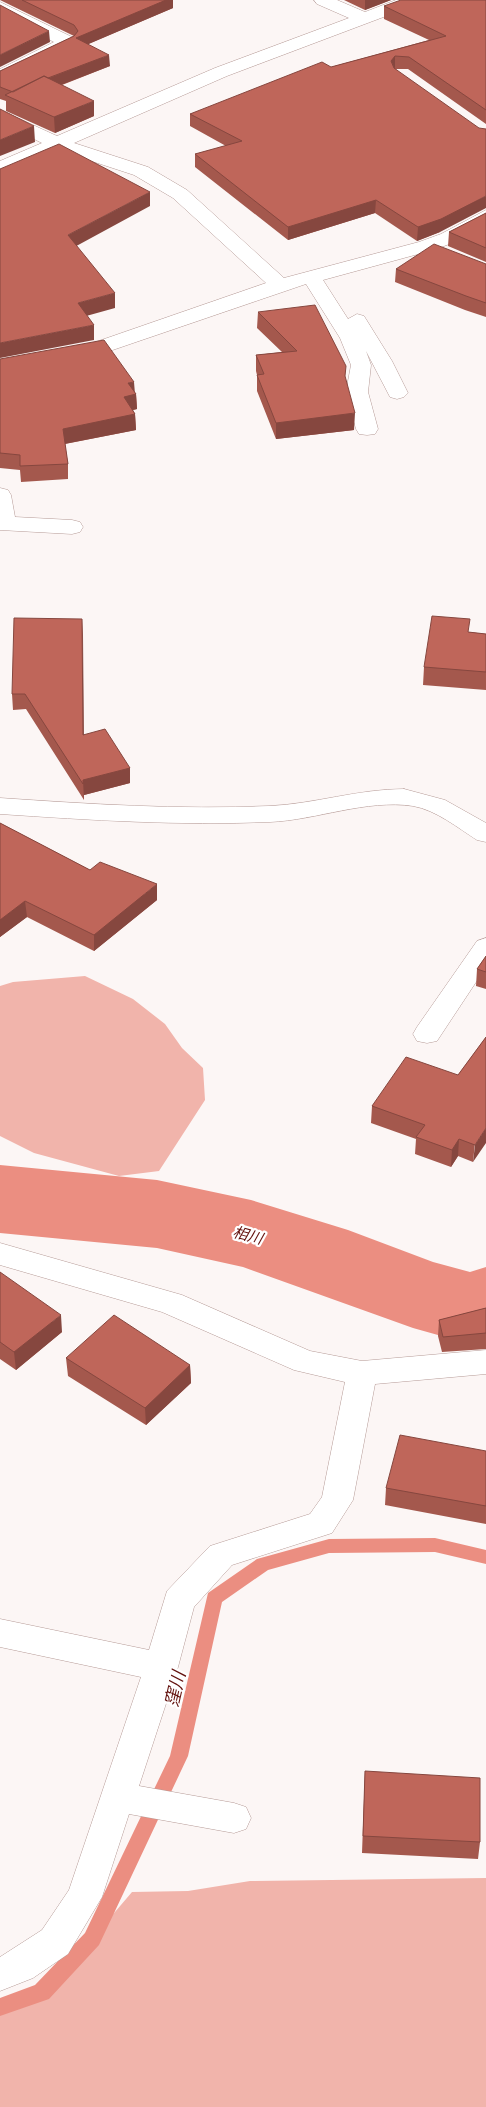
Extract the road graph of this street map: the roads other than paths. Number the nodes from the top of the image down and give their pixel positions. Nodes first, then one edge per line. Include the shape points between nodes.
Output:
1 (323, 0) edge
2 (412, 0) edge
3 (0, 7) edge
4 (364, 18) junction
5 (0, 76) edge
6 (0, 115) edge
7 (56, 143) junction
8 (0, 168) edge
9 (484, 220) edge
10 (426, 246) junction
11 (452, 257) edge
12 (319, 274) junction
13 (280, 285) junction
14 (0, 366) edge
15 (397, 392) dead end
16 (367, 429) dead end
17 (0, 495) edge
18 (3, 523) edge
19 (72, 527) dead end
20 (0, 806) edge
21 (486, 834) edge
22 (486, 947) edge
23 (426, 1034) dead end
24 (0, 1254) edge
25 (486, 1362) edge
26 (362, 1373) junction
27 (0, 1634) edge
28 (160, 1667) junction
29 (119, 1798) junction
30 (234, 1818) dead end
31 (0, 1974) edge

1 - 4 street
2 - 4 street
3 - 5 street via 68,42
4 - 7 street via 221,72
6 - 7 street
7 - 8 street
7 - 13 street via 142,172 180,194
9 - 10 street
10 - 11 street
10 - 12 street
12 - 13 street
12 - 15 street via 382,361
12 - 16 street via 361,365 357,392
13 - 14 street via 91,351
17 - 18 street
18 - 19 street
20 - 21 street via 84,812 271,814 369,798 405,797 437,805
22 - 23 street
24 - 26 street via 171,1303 305,1362
25 - 26 street
26 - 28 street via 337,1500 321,1524 221,1555 179,1601
27 - 28 street
28 - 29 street
29 - 30 street
29 - 31 street via 84,1897 55,1942 20,1966

